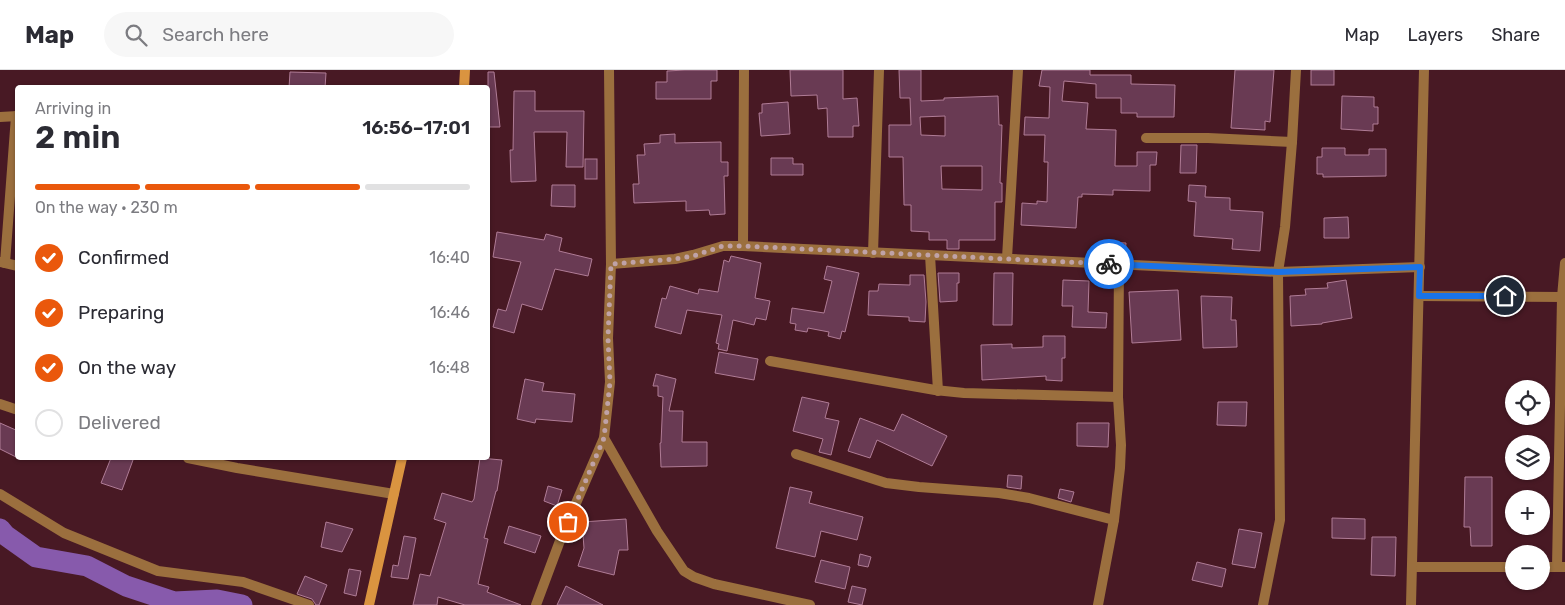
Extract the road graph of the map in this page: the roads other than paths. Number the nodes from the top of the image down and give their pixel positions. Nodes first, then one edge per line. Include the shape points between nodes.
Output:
1 (465, 70) edge
2 (609, 70) edge
3 (744, 70) edge
4 (879, 70) edge
5 (1018, 70) edge
6 (1296, 70) edge
7 (1424, 70) edge
8 (464, 85) edge
9 (0, 116) edge
10 (15, 116) edge
11 (15, 136) edge
12 (1146, 138) dead end
13 (1292, 142) junction
14 (743, 246) junction
15 (873, 253) junction
16 (930, 255) junction
17 (1007, 258) junction
18 (2, 263) edge
19 (1565, 263) edge
20 (611, 264) junction
21 (1119, 264) junction
22 (15, 265) edge
23 (1420, 267) junction
24 (1278, 272) junction
25 (1419, 296) junction
26 (1563, 297) edge
27 (770, 361) dead end
28 (938, 391) junction
29 (1118, 397) junction
30 (0, 404) edge
31 (15, 409) edge
32 (1562, 434) edge
33 (604, 438) junction
34 (796, 454) dead end
35 (198, 460) edge
36 (402, 460) edge
37 (0, 494) edge
38 (394, 494) junction
39 (1114, 520) junction
40 (1413, 567) junction
41 (1505, 567) edge
42 (1561, 567) edge
43 (309, 605) edge
44 (369, 605) edge
45 (536, 605) edge
46 (810, 605) edge
47 (1098, 605) edge
48 (1264, 605) edge
49 (1411, 605) edge

1 - 8 street
2 - 20 street
3 - 14 street
4 - 15 street
5 - 17 street
6 - 13 street
7 - 23 street
9 - 10 street
11 - 18 street
12 - 13 street
13 - 24 street
14 - 15 street
14 - 20 street via 723,246 675,259
15 - 16 street
16 - 17 street
16 - 28 street
17 - 21 street
18 - 22 street
19 - 26 street
20 - 33 street via 610,382
21 - 24 street
21 - 29 street
23 - 24 street
23 - 25 street
24 - 48 street via 1280,520
25 - 26 street
25 - 40 street
26 - 32 street
27 - 28 street
28 - 29 street
29 - 39 street via 1121,445
30 - 31 street
32 - 42 street
33 - 45 street
33 - 46 street via 657,531 684,571 714,584
34 - 39 street via 886,482 1029,498
35 - 38 street
36 - 38 street
37 - 43 street via 64,533 158,570 243,582
38 - 44 street
39 - 47 street
40 - 41 street
40 - 49 street

